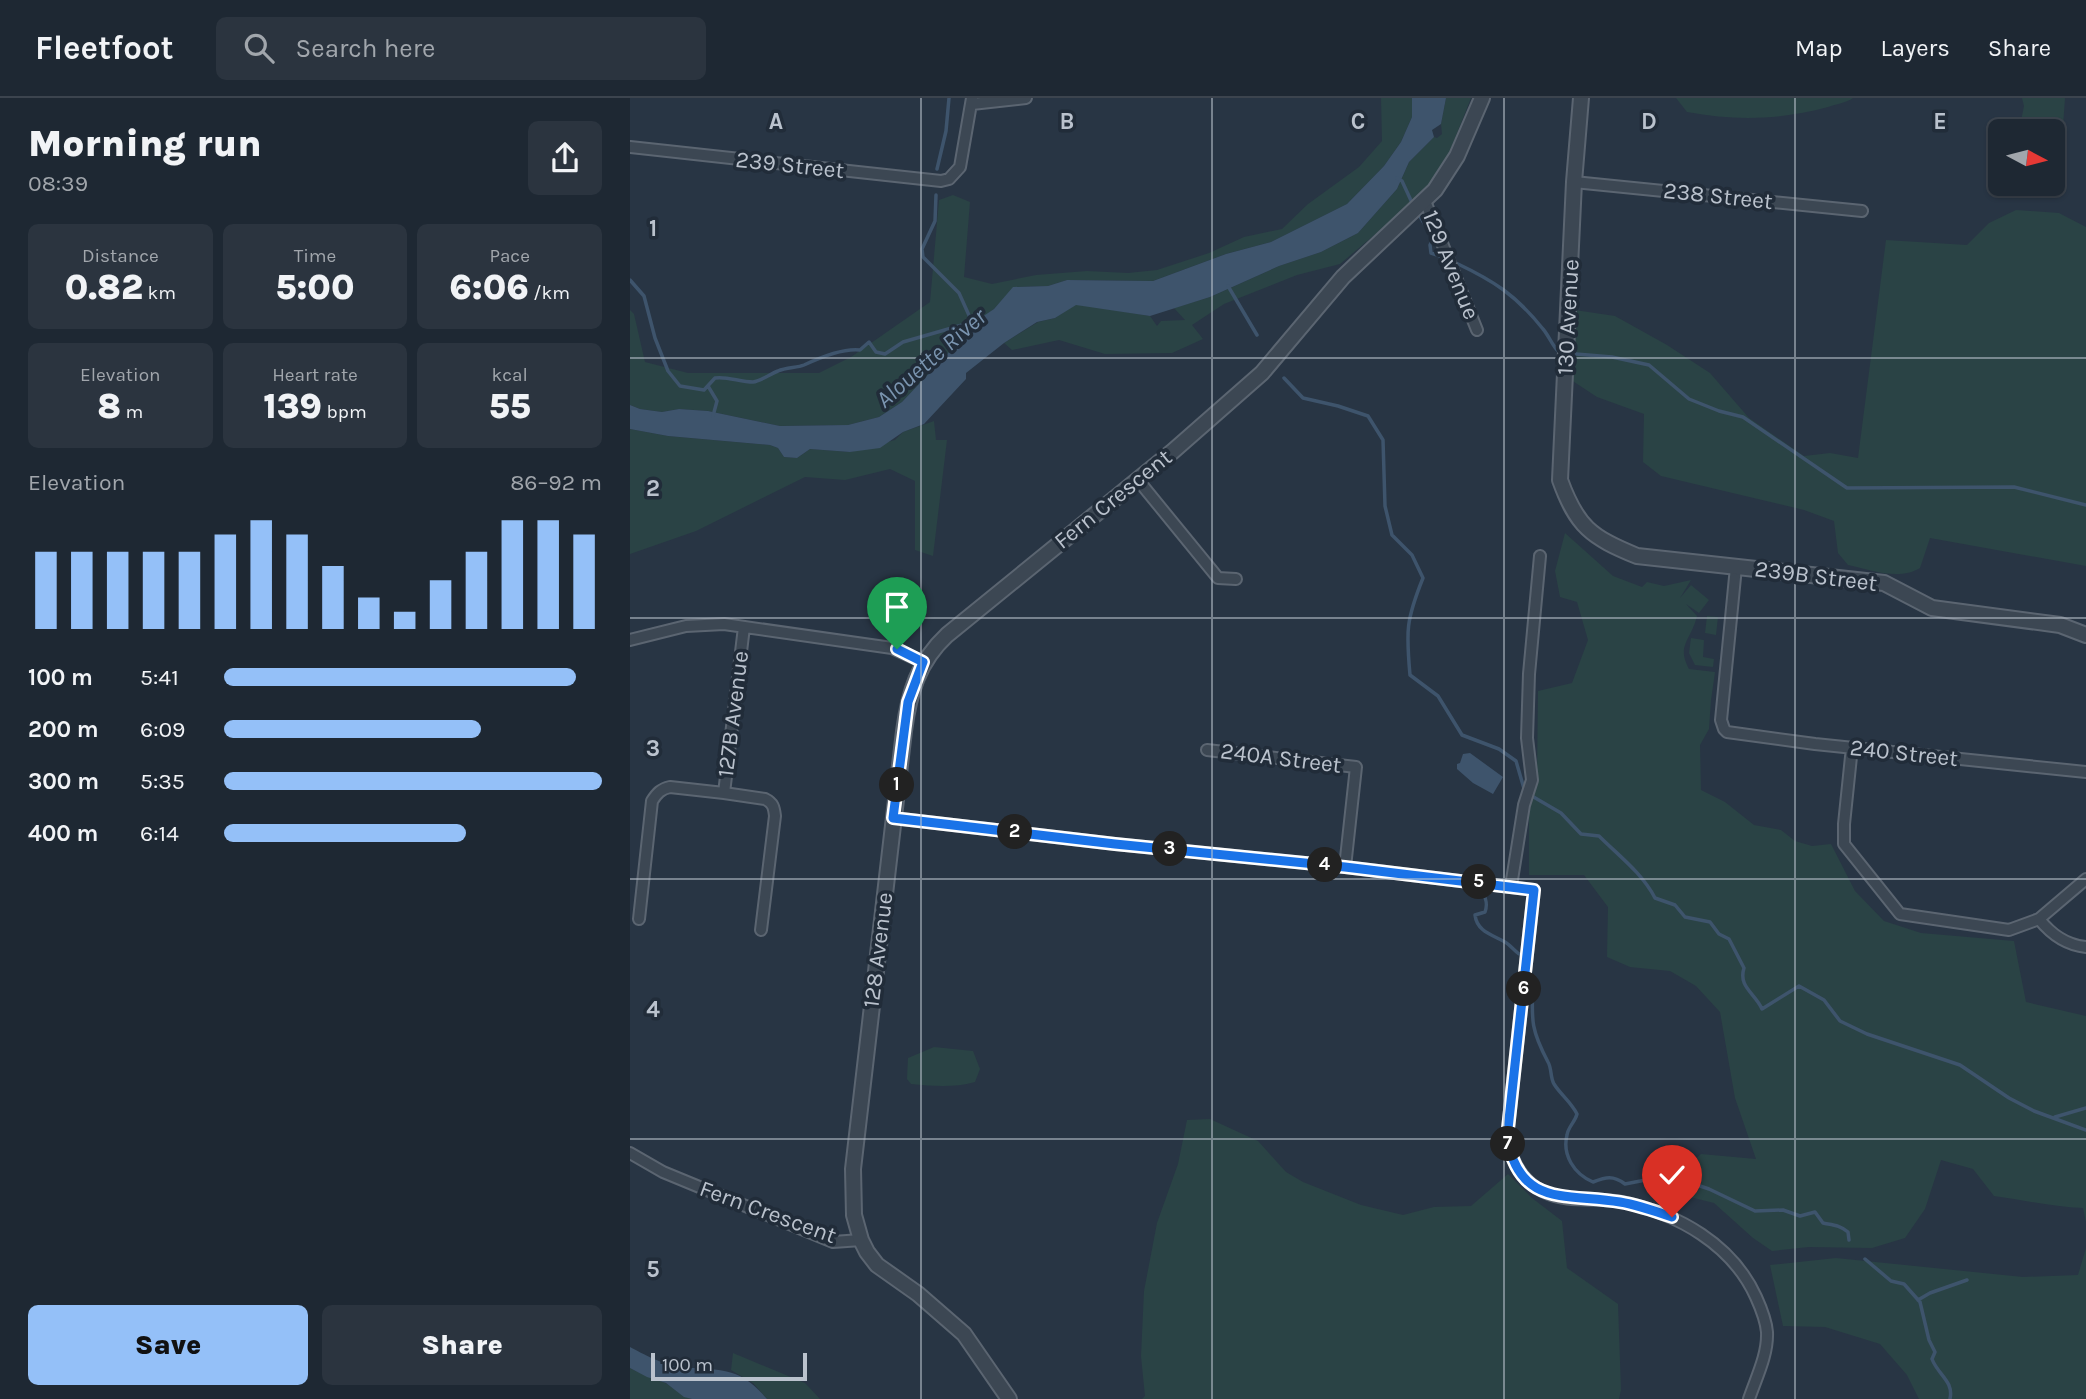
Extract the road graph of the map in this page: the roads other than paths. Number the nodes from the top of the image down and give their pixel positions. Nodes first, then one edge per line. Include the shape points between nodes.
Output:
1 (1026, 98) edge
2 (1482, 98) edge
3 (1581, 98) edge
4 (972, 101) edge
5 (630, 147) edge
6 (1574, 182) junction
7 (1419, 206) junction
8 (1862, 211) dead end
9 (1477, 330) dead end
10 (1138, 480) junction
11 (1587, 529) joint
12 (1540, 556) dead end
13 (1736, 567) junction
14 (1236, 579) dead end
15 (744, 627) junction
16 (2086, 635) edge
17 (630, 640) edge
18 (923, 662) junction
19 (1852, 747) junction
20 (1207, 750) dead end
21 (2086, 772) edge
22 (724, 793) junction
23 (893, 818) junction
24 (1345, 867) junction
25 (2086, 879) edge
26 (1511, 886) junction
27 (639, 919) dead end
28 (2039, 919) junction
29 (761, 930) dead end
30 (2086, 947) edge
31 (630, 1153) edge
32 (860, 1240) junction
33 (1009, 1399) edge
34 (1749, 1399) edge

1 - 4 street
2 - 7 street, Fern Crescent via 1443,181
3 - 6 street, 130 Avenue
4 - 5 street, 239 Street via 960,167 950,179 941,181
6 - 8 street, 238 Street
6 - 11 street, 130 Avenue via 1560,480 1571,509
7 - 9 street, 129 Avenue
7 - 10 street, Fern Crescent via 1343,276 1262,373
10 - 14 street via 1218,578
10 - 18 street, Fern Crescent via 947,635
11 - 13 street, 239B Street via 1637,556
12 - 26 street via 1529,674 1531,786
13 - 16 street, 239B Street via 1884,583 1933,608 2060,625
13 - 19 street, 240 Street via 1724,729 1738,735
15 - 17 street via 686,626
15 - 18 street via 892,648
15 - 22 street, 127B Avenue
18 - 23 street, 128 Avenue via 908,702
19 - 21 street, 240 Street
19 - 28 street via 1844,844 1900,914 2009,930
20 - 24 street, 240A Street via 1356,767
22 - 27 street via 670,787 657,794 652,802
22 - 29 street, 127B Avenue via 765,799 774,808
23 - 24 street
23 - 32 street, 128 Avenue via 853,1169 854,1215
24 - 26 street
25 - 28 street
26 - 34 street via 1534,890 1507,1138 1513,1162 1534,1186 1551,1195 1622,1202 1686,1223 1735,1263 1750,1285 1767,1333
28 - 30 street via 2052,935
31 - 32 street, Fern Crescent via 663,1172 833,1242
32 - 33 street, Fern Crescent via 877,1265 964,1334

